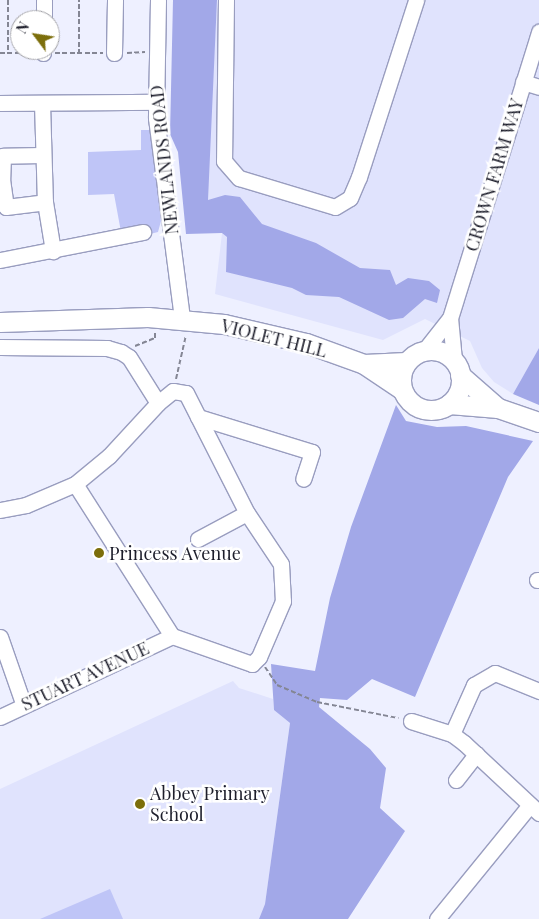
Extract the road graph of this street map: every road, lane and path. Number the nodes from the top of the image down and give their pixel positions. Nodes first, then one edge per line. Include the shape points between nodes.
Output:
1 (8, 0) edge
2 (79, 0) edge
3 (115, 0) edge
4 (158, 0) edge
5 (226, 0) edge
6 (416, 0) edge
7 (539, 32) edge
8 (0, 52) edge
9 (155, 52) junction
10 (8, 53) joint
11 (60, 53) edge
12 (114, 53) junction
13 (79, 54) junction
14 (523, 82) junction
15 (539, 87) edge
16 (156, 102) junction
17 (0, 103) edge
18 (42, 103) junction
19 (42, 155) junction
20 (45, 202) junction
21 (143, 232) dead end
22 (53, 251) junction
23 (0, 260) edge
24 (156, 317) junction
25 (450, 318) junction
26 (185, 320) junction
27 (0, 322) edge
28 (0, 347) edge
29 (424, 351) junction
30 (121, 352) junction
31 (406, 362) junction
32 (364, 364) junction
33 (457, 368) junction
34 (401, 389) junction
35 (173, 391) junction
36 (158, 403) junction
37 (449, 404) junction
38 (498, 408) junction
39 (198, 418) junction
40 (539, 422) edge
41 (303, 480) dead end
42 (75, 484) junction
43 (0, 510) edge
44 (247, 513) junction
45 (198, 539) dead end
46 (0, 636) edge
47 (172, 636) junction
48 (259, 657) junction
49 (539, 691) edge
50 (24, 704) junction
51 (0, 717) edge
52 (411, 721) joint
53 (452, 734) junction
54 (476, 754) junction
55 (456, 780) dead end
56 (535, 809) edge
57 (437, 919) edge

1 - 10 path
2 - 13 path
3 - 12 street
4 - 9 street, NEWLANDS ROAD
5 - 6 street via 224,161 239,178 335,207 350,198 359,177
7 - 14 street, CROWN FARM WAY
8 - 10 path
9 - 12 path
9 - 16 street, NEWLANDS ROAD
11 - 13 path
12 - 13 path
14 - 15 street
14 - 25 street, CROWN FARM WAY
16 - 18 street
16 - 26 street, NEWLANDS ROAD
17 - 18 street
18 - 19 street
19 - 20 street
19 - 20 street via 3,156 2,179 6,207
20 - 22 street
21 - 22 street
22 - 23 street
24 - 26 main road, VIOLET HILL
24 - 27 main road, VIOLET HILL
24 - 30 path via 155,338
25 - 29 street, CROWN FARM WAY
25 - 33 street, CROWN FARM WAY
26 - 32 main road, VIOLET HILL via 224,324 306,343
26 - 35 path
28 - 30 street via 107,348
29 - 31 main road
29 - 33 main road via 440,351
30 - 36 street via 129,357
31 - 32 main road, VIOLET HILL
31 - 34 main road via 401,375
32 - 34 main road, VIOLET HILL
33 - 37 main road via 459,392
33 - 38 main road
34 - 37 main road via 410,403 425,410
35 - 36 street
35 - 39 street via 186,393
36 - 42 street via 109,456
37 - 38 main road
38 - 40 main road
39 - 41 street via 312,452
39 - 44 street
42 - 43 street via 26,504
42 - 47 street
44 - 45 street
44 - 48 street via 281,564 284,579 283,601
46 - 50 street
47 - 48 street via 252,664
47 - 50 street, STUART AVENUE
48 - 52 path via 277,685 285,689 317,702
49 - 53 street via 495,673 474,685
50 - 51 street, STUART AVENUE
52 - 53 street
53 - 54 street
54 - 55 street
54 - 56 street
56 - 57 street

